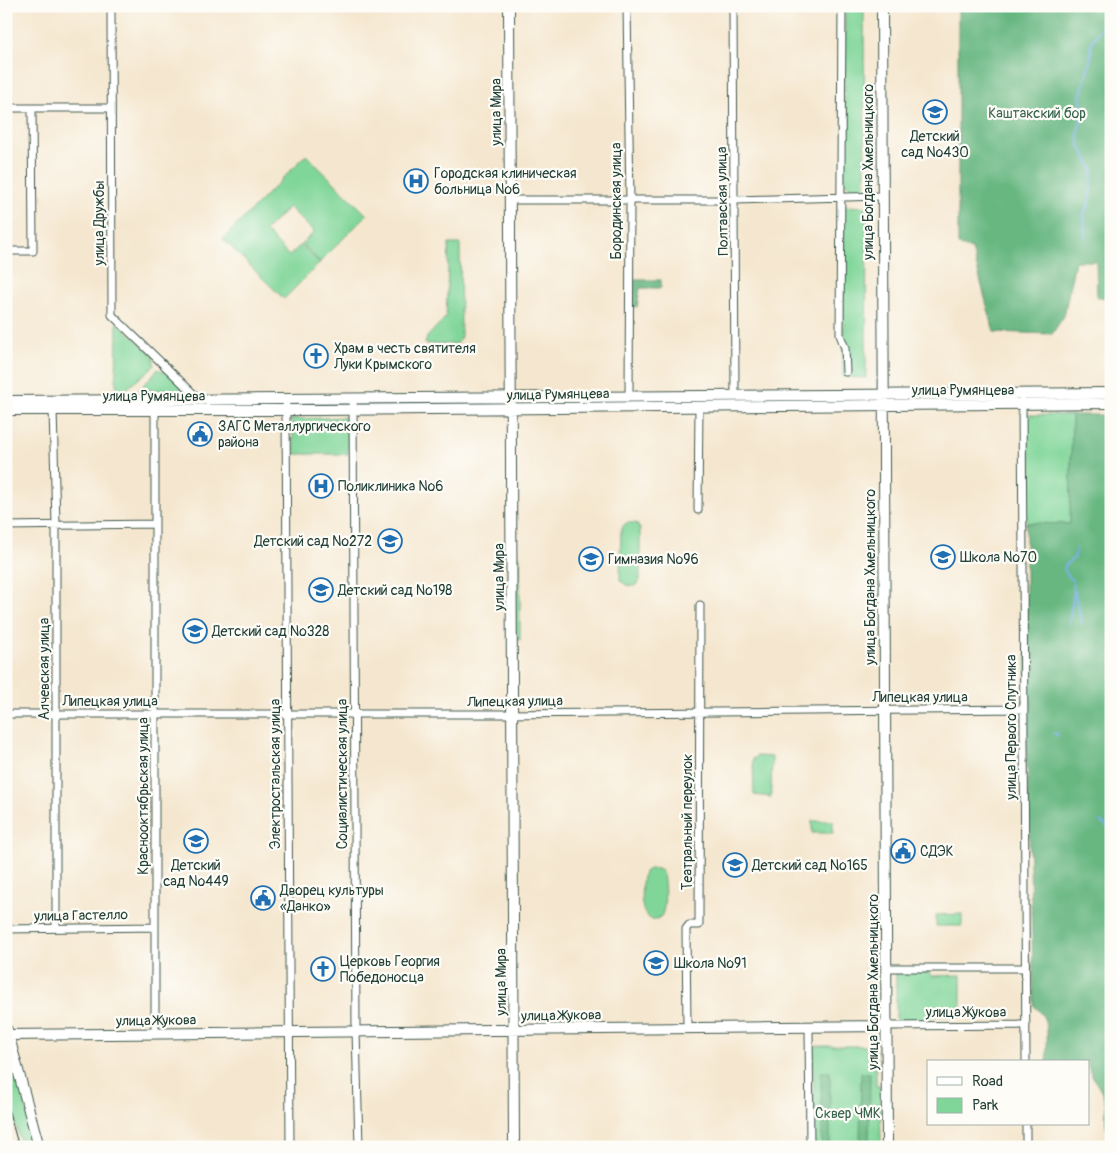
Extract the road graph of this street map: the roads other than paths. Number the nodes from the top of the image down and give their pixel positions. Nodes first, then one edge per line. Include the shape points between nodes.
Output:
1 (111, 6) edge
2 (509, 6) edge
3 (627, 6) edge
4 (733, 6) edge
5 (842, 6) edge
6 (882, 6) edge
7 (6, 108) edge
8 (32, 108) junction
9 (111, 108) junction
10 (841, 196) junction
11 (882, 196) junction
12 (510, 200) junction
13 (630, 200) junction
14 (736, 200) junction
15 (6, 251) edge
16 (846, 372) dead end
17 (1111, 393) edge
18 (735, 395) junction
19 (629, 396) junction
20 (1022, 398) junction
21 (883, 399) junction
22 (6, 401) edge
23 (202, 401) junction
24 (1111, 403) edge
25 (512, 404) junction
26 (286, 405) junction
27 (352, 405) junction
28 (121, 406) junction
29 (699, 406) junction
30 (53, 409) junction
31 (155, 409) junction
32 (6, 410) edge
33 (698, 510) dead end
34 (155, 524) junction
35 (56, 525) junction
36 (6, 526) edge
37 (700, 605) dead end
38 (1024, 709) junction
39 (885, 710) junction
40 (699, 712) junction
41 (6, 714) edge
42 (56, 714) junction
43 (155, 714) junction
44 (354, 714) junction
45 (514, 714) junction
46 (287, 715) junction
47 (155, 926) junction
48 (6, 928) edge
49 (56, 928) junction
50 (887, 968) junction
51 (1025, 968) junction
52 (1026, 1025) junction
53 (809, 1026) junction
54 (887, 1026) junction
55 (687, 1027) junction
56 (356, 1030) junction
57 (515, 1030) junction
58 (289, 1031) junction
59 (7, 1033) edge
60 (155, 1033) junction
61 (1026, 1060) edge
62 (1026, 1126) edge
63 (39, 1147) edge
64 (290, 1147) edge
65 (359, 1147) edge
66 (514, 1147) edge
67 (810, 1147) edge
68 (887, 1147) edge
69 (1026, 1147) edge

1 - 9 street, улица Дружбы
2 - 12 main road, улица Мира
3 - 13 street, Бородинская улица
4 - 14 street, Полтавская улица
5 - 10 street, улица Богдана Хмельницкого
6 - 11 main road, улица Богдана Хмельницкого
7 - 8 street
8 - 9 street
8 - 15 street via 33,251
9 - 23 street, улица Дружбы via 112,315
10 - 11 street
10 - 14 street
10 - 16 street, улица Богдана Хмельницкого via 840,335 845,348
11 - 21 main road, улица Богдана Хмельницкого
12 - 13 street
12 - 25 main road, улица Мира
13 - 14 street
13 - 19 street, Бородинская улица
14 - 18 street, Полтавская улица
17 - 20 main road, улица Румянцева
18 - 19 main road, улица Румянцева
18 - 21 main road, улица Румянцева
19 - 25 main road, улица Румянцева
20 - 21 main road, улица Румянцева
20 - 24 main road, улица Румянцева
20 - 38 street, улица Первого Спутника
21 - 29 main road, улица Румянцева
21 - 39 main road, улица Богдана Хмельницкого
22 - 28 main road, улица Румянцева
23 - 26 main road, улица Румянцева
23 - 28 main road, улица Румянцева
25 - 27 main road, улица Румянцева
25 - 29 main road, улица Румянцева
25 - 45 main road, улица Мира
26 - 27 main road, улица Румянцева
26 - 31 main road, улица Румянцева
26 - 46 street, Электростальская улица
27 - 44 street, Социалистическая улица
28 - 30 main road, улица Румянцева
28 - 31 main road, улица Румянцева
29 - 33 street
30 - 32 main road, улица Румянцева
30 - 35 street, Алчевская улица
31 - 34 street, Краснооктябрьская улица
34 - 35 street
34 - 43 street, Краснооктябрьская улица
35 - 36 street
35 - 42 street, Алчевская улица
37 - 40 street, Театральный переулок
38 - 39 street, Липецкая улица
38 - 51 street, улица Первого Спутника
39 - 40 street, Липецкая улица
39 - 50 main road, улица Богдана Хмельницкого
40 - 45 street, Липецкая улица
40 - 55 street, Театральный переулок via 699,925 689,925 686,929
41 - 42 street, Липецкая улица
42 - 43 street, Липецкая улица
42 - 49 street, Алчевская улица
43 - 46 street, Липецкая улица
43 - 47 street, Краснооктябрьская улица
44 - 45 street, Липецкая улица
44 - 46 street, Липецкая улица
44 - 56 street, Социалистическая улица
45 - 57 main road, улица Мира
46 - 58 street, Электростальская улица
47 - 49 street, улица Гастелло
47 - 60 street, Краснооктябрьская улица
48 - 49 street, улица Гастелло
50 - 51 street
50 - 54 main road, улица Богдана Хмельницкого
51 - 52 street, улица Первого Спутника
52 - 54 street, улица Жукова
52 - 61 street, улица Первого Спутника
53 - 54 main road, улица Жукова
53 - 55 main road, улица Жукова
53 - 67 street
54 - 68 main road, улица Богдана Хмельницкого
55 - 57 main road, улица Жукова
56 - 57 main road, улица Жукова
56 - 58 main road, улица Жукова
56 - 65 street, Социалистическая улица
57 - 66 main road, улица Мира
58 - 60 main road, улица Жукова
58 - 64 street, Электростальская улица
59 - 60 main road, улица Жукова
59 - 63 main road
62 - 69 street

